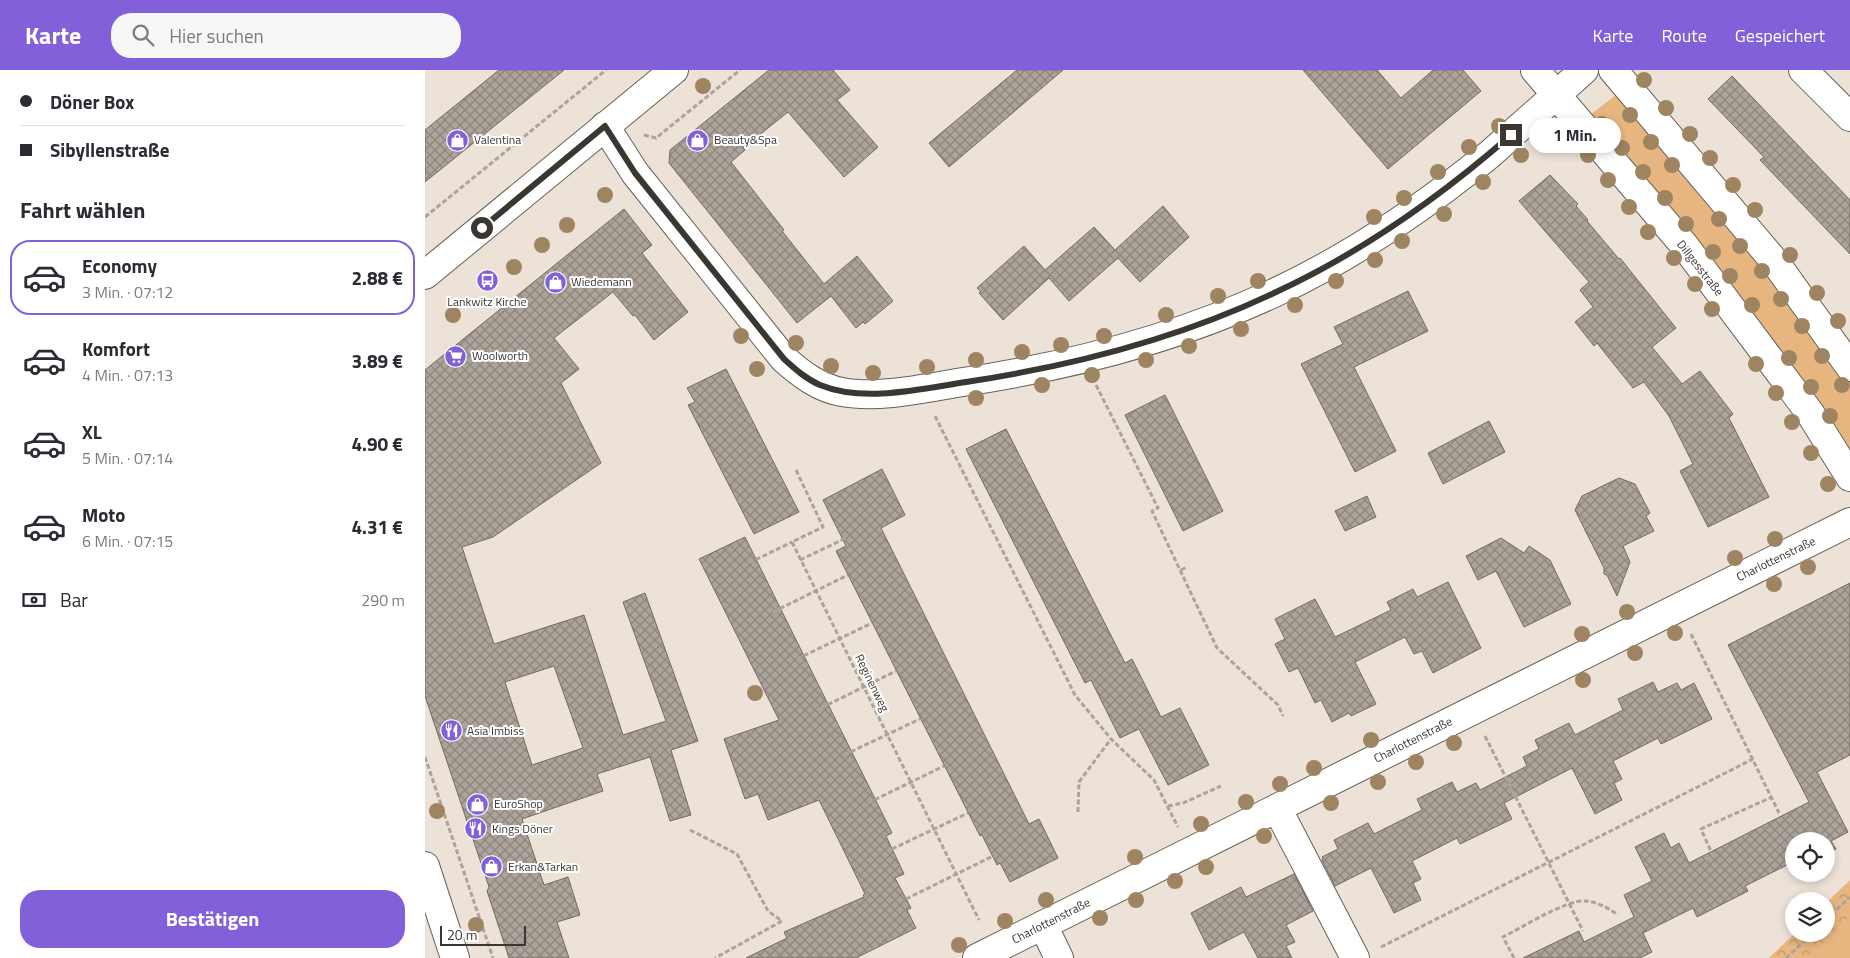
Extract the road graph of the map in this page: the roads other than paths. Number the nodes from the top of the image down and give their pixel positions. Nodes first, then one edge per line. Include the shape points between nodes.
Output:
1 (674, 70) edge
2 (1535, 70) edge
3 (1584, 70) edge
4 (1613, 70) edge
5 (1803, 70) edge
6 (1556, 96) junction
7 (1850, 117) edge
8 (605, 126) junction
9 (425, 276) edge
10 (1850, 367) edge
11 (1850, 478) edge
12 (1850, 522) edge
13 (1277, 808) junction
14 (425, 866) edge
15 (1043, 925) junction
16 (1366, 954) edge
17 (455, 958) edge
18 (977, 958) edge
19 (1059, 958) edge

1 - 8 street
2 - 6 street, Dillgesstraße
3 - 6 street
4 - 10 street via 1775,262
5 - 7 street
6 - 8 street via 1474,167 1401,220 1275,293 1218,317 1121,350 1000,377 878,394 842,392 818,384 784,359 635,173
6 - 11 street, Dillgesstraße via 1684,245 1810,413
8 - 9 street
12 - 13 street, Charlottenstraße
13 - 15 street, Charlottenstraße
13 - 16 street
14 - 17 street
15 - 18 street, Charlottenstraße
15 - 19 street

